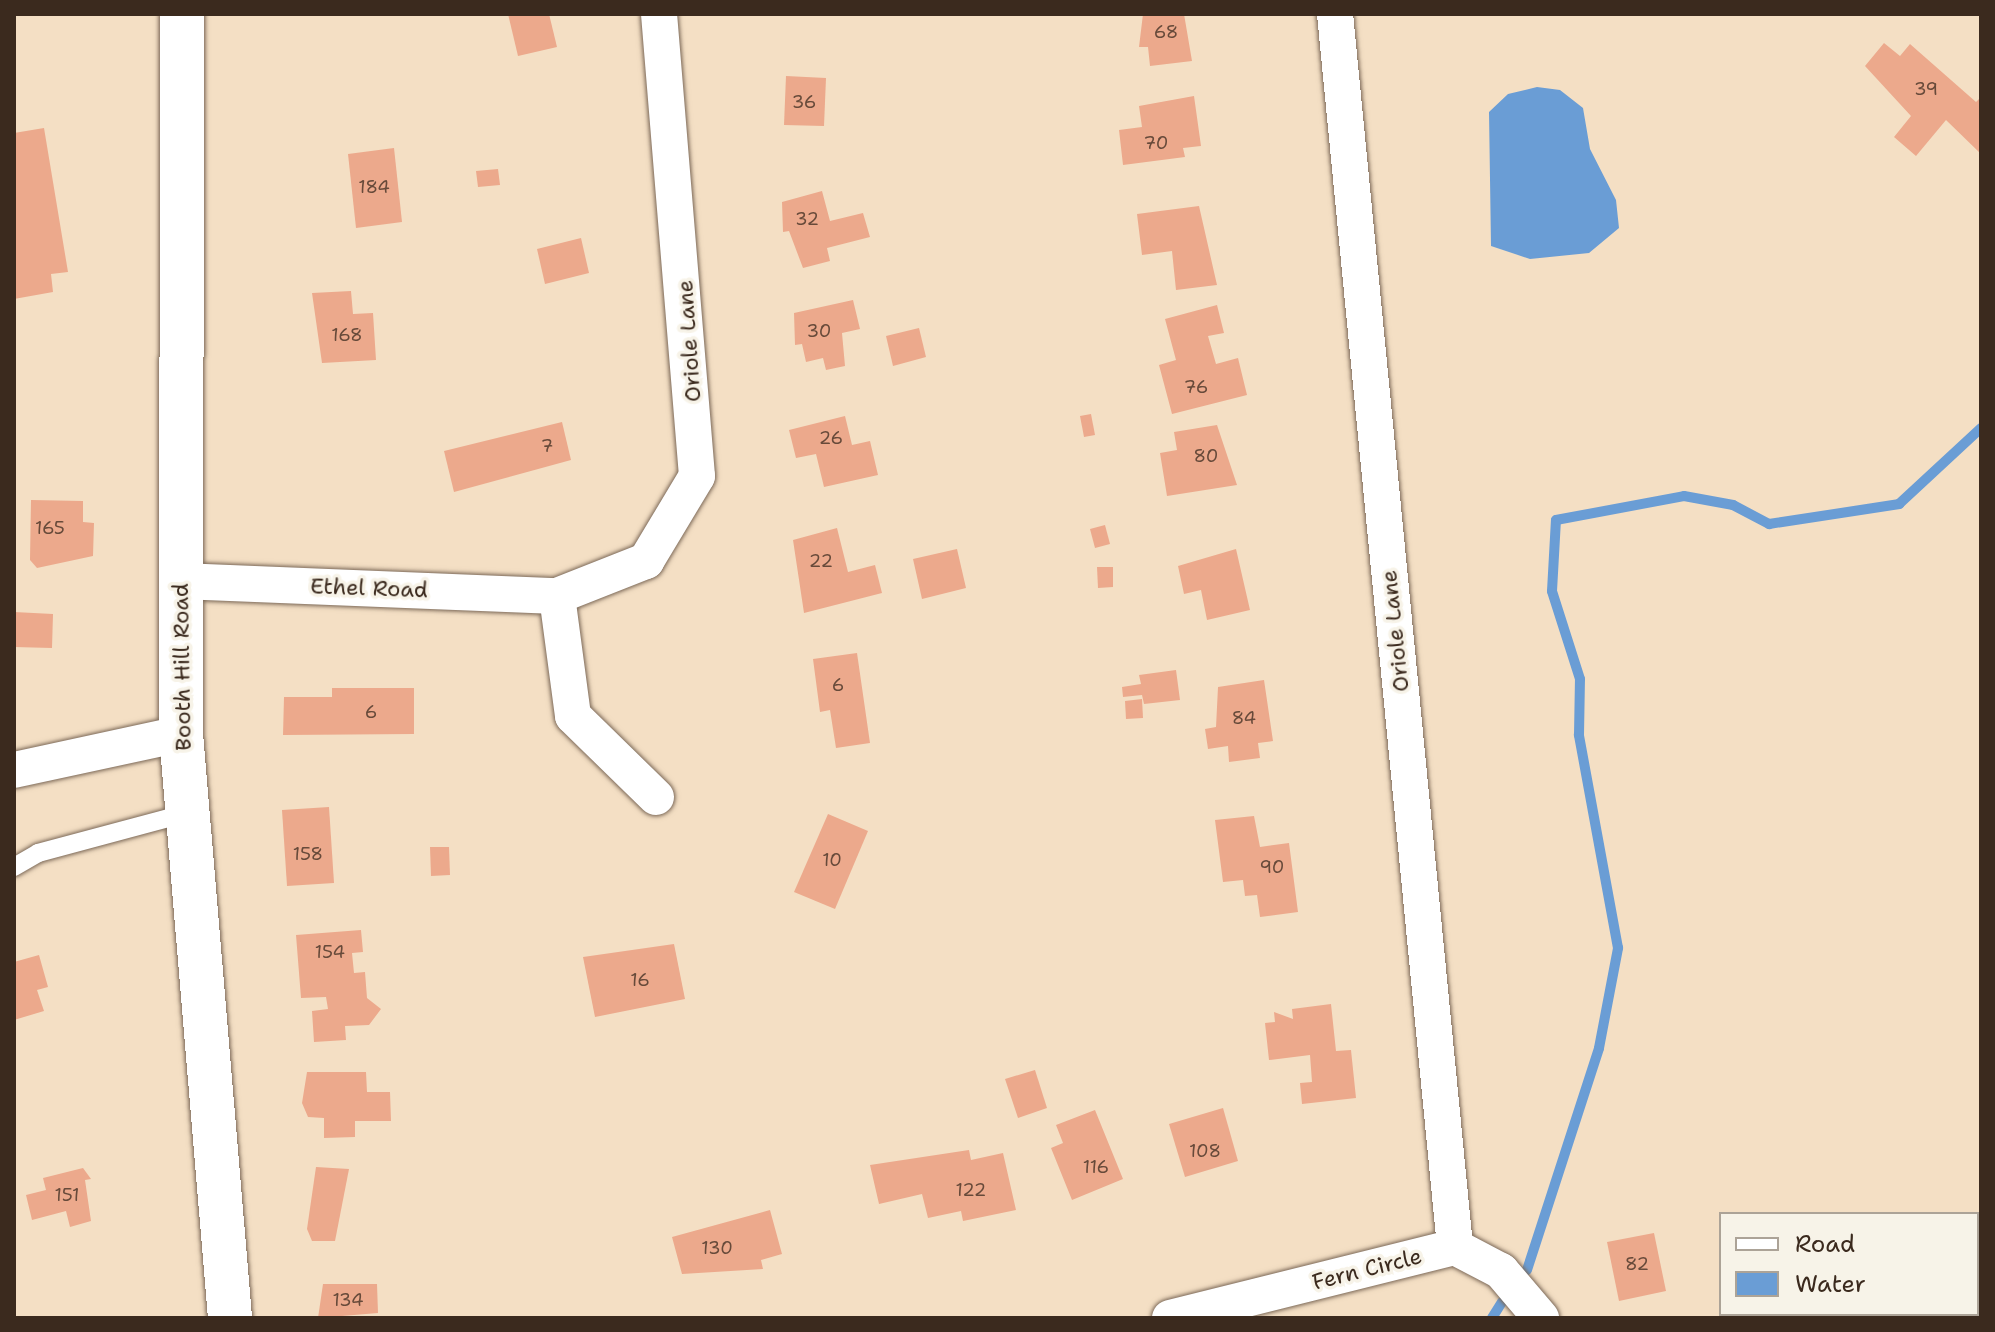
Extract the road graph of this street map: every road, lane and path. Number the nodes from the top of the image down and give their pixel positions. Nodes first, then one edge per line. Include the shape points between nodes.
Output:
1 (182, 14) edge
2 (659, 14) edge
3 (1335, 14) edge
4 (180, 581) junction
5 (557, 596) junction
6 (181, 734) junction
7 (14, 770) edge
8 (656, 797) dead end
9 (187, 813) junction
10 (14, 867) edge
11 (1455, 1247) junction
12 (230, 1318) edge
13 (1170, 1318) edge
14 (1541, 1318) edge

1 - 4 street, Booth Hill Road
2 - 5 street, Oriole Lane via 697,476 646,561
3 - 11 street, Oriole Lane
4 - 5 street, Ethel Road
4 - 6 street, Booth Hill Road
5 - 8 street via 573,716
6 - 7 street
6 - 9 street, Booth Hill Road
9 - 10 lane via 38,853
9 - 12 street, Booth Hill Road
11 - 13 street, Fern Circle
11 - 14 street via 1501,1271

